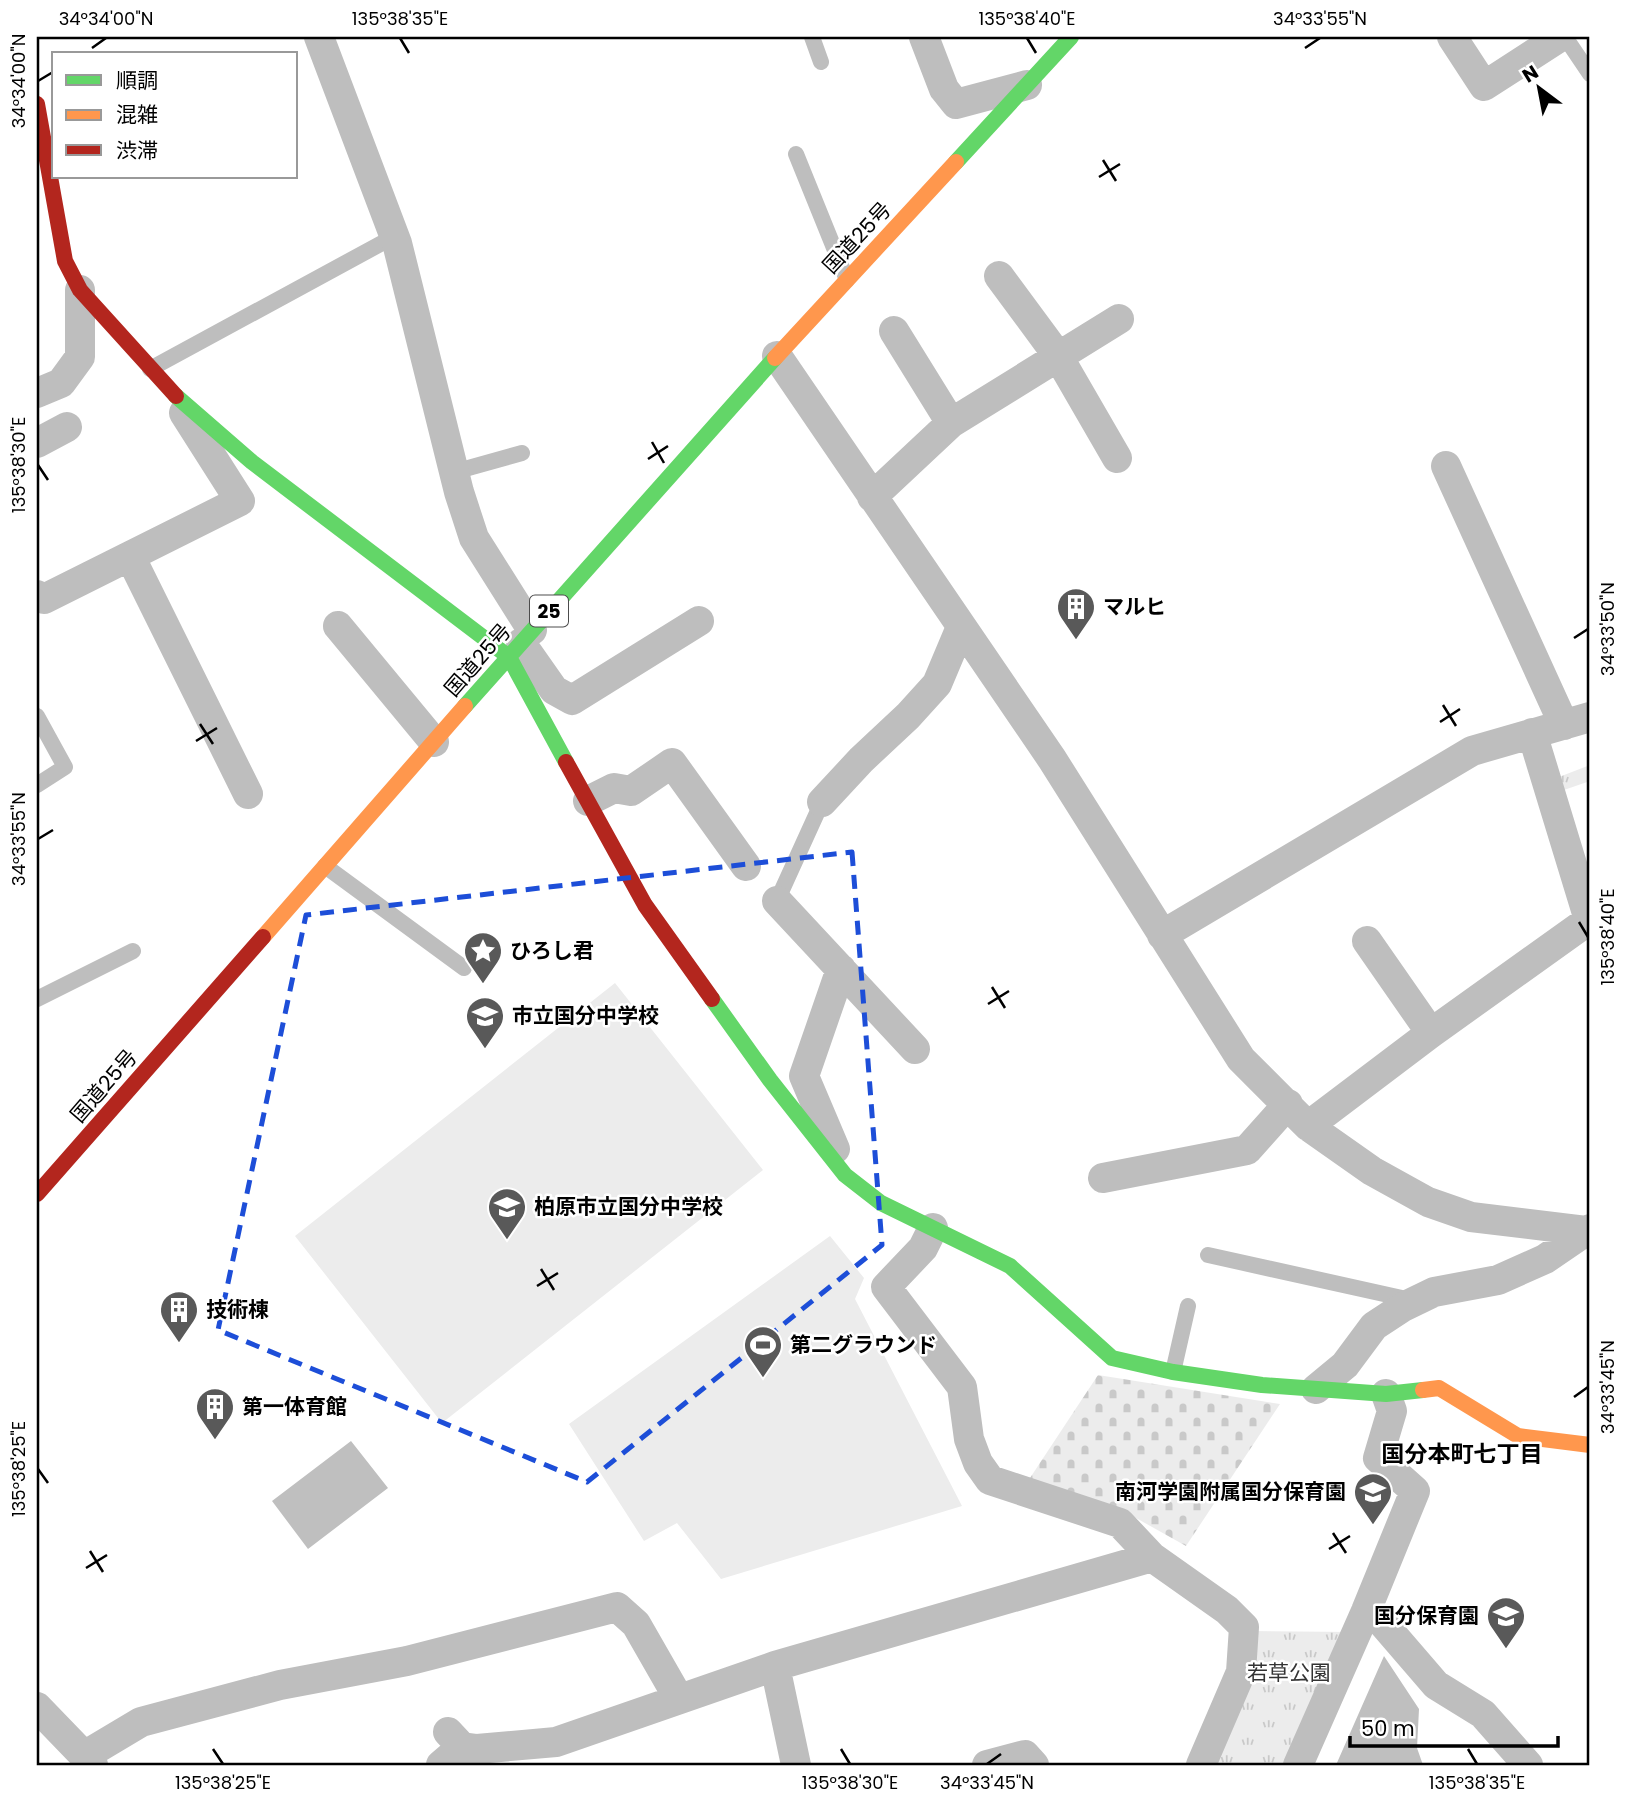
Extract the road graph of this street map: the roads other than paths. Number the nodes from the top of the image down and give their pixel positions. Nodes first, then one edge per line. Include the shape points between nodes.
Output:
1 (318, 37) edge
2 (812, 37) edge
3 (924, 37) edge
4 (1071, 37) edge
5 (1452, 37) edge
6 (1562, 37) edge
7 (821, 62) dead end
8 (1590, 74) edge
9 (1027, 85) junction
10 (37, 104) edge
11 (796, 154) dead end
12 (394, 236) junction
13 (999, 276) dead end
14 (847, 280) junction
15 (80, 290) junction
16 (1119, 319) dead end
17 (894, 331) dead end
18 (777, 356) junction
19 (1058, 356) junction
20 (150, 369) junction
21 (171, 392) junction
22 (37, 393) edge
23 (951, 423) junction
24 (67, 427) dead end
25 (37, 443) edge
26 (522, 453) dead end
27 (1117, 458) dead end
28 (1446, 466) dead end
29 (454, 472) junction
30 (872, 497) junction
31 (130, 556) junction
32 (39, 599) edge
33 (699, 621) dead end
34 (338, 626) dead end
35 (961, 627) junction
36 (521, 643) junction
37 (37, 716) edge
38 (1577, 721) edge
39 (1532, 733) junction
40 (433, 743) junction
41 (37, 785) edge
42 (248, 794) dead end
43 (588, 801) junction
44 (822, 802) joint
45 (325, 866) junction
46 (746, 866) dead end
47 (776, 901) joint
48 (1589, 920) edge
49 (1162, 935) junction
50 (1367, 941) dead end
51 (133, 951) dead end
52 (464, 968) dead end
53 (841, 969) junction
54 (37, 999) edge
55 (1431, 1033) junction
56 (915, 1049) dead end
57 (1288, 1104) junction
58 (1308, 1126) junction
59 (845, 1175) junction
60 (1103, 1178) dead end
61 (37, 1194) edge
62 (933, 1228) junction
63 (1588, 1230) edge
64 (1209, 1255) dead end
65 (1415, 1301) junction
66 (1188, 1306) dead end
67 (1173, 1372) junction
68 (1316, 1389) junction
69 (1386, 1394) junction
70 (1590, 1445) edge
71 (1152, 1557) junction
72 (1366, 1611) junction
73 (775, 1666) junction
74 (679, 1699) junction
75 (37, 1707) edge
76 (450, 1748) edge
77 (90, 1763) edge
78 (796, 1765) edge
79 (986, 1765) edge
80 (1034, 1765) edge
81 (1201, 1765) edge
82 (1298, 1765) edge
83 (1528, 1765) edge

1 - 12 street
2 - 7 lane
3 - 9 street via 944,89 956,104
4 - 9 main road, 国道25号 / 25
5 - 6 street via 1484,86
6 - 8 lane
9 - 14 main road, 国道25号 / 25
10 - 15 main road via 65,261
11 - 14 lane
12 - 20 lane
12 - 29 street
13 - 19 street
14 - 18 main road, 国道25号 / 25
15 - 20 main road
15 - 22 street via 80,356 61,383
16 - 19 street
17 - 23 street
18 - 30 street
18 - 36 main road, 国道25号 / 25
19 - 23 street
19 - 27 street
20 - 21 main road
21 - 31 street via 240,501
21 - 36 main road via 251,462
23 - 30 street
24 - 25 street
26 - 29 lane
28 - 38 street
29 - 36 street via 474,538
30 - 35 street
31 - 32 street
31 - 42 street
33 - 36 street via 572,700 554,690
34 - 40 street
35 - 44 street via 937,684
35 - 49 street via 1052,759
36 - 40 main road, 国道25号 / 25
36 - 43 main road
37 - 41 lane via 65,767
38 - 39 street
39 - 48 street
39 - 49 street via 1472,751
40 - 45 main road, 国道25号 / 25
43 - 46 street via 614,788 631,791 672,763
43 - 59 main road via 645,905 770,1080
44 - 47 lane
45 - 52 lane
45 - 61 main road, 国道25号 / 25
47 - 53 street
48 - 55 street
49 - 57 street via 1241,1059
50 - 55 street
51 - 54 lane
53 - 56 street
53 - 59 street via 804,1076
55 - 58 street
57 - 58 street
57 - 60 street via 1247,1150
58 - 63 street via 1372,1171 1428,1202 1471,1217
59 - 62 main road via 881,1203
62 - 67 main road via 1010,1266 1112,1358
62 - 71 street via 923,1248 886,1287 962,1387 969,1439 978,1463 990,1480 1120,1523
63 - 65 street via 1545,1259 1498,1280 1434,1292
64 - 65 lane
65 - 68 street via 1374,1326 1345,1365
66 - 67 lane
67 - 68 main road
68 - 69 main road
69 - 70 main road via 1439,1388 1518,1436
69 - 72 street via 1392,1412 1378,1458 1415,1491
71 - 73 street
71 - 81 street via 1244,1627 1241,1672
72 - 82 street
72 - 83 street via 1380,1619 1436,1685 1483,1714
73 - 74 street
73 - 78 street
74 - 76 street via 556,1742
74 - 77 street via 636,1624 617,1607 141,1722
75 - 77 street
79 - 80 street via 1025,1755

